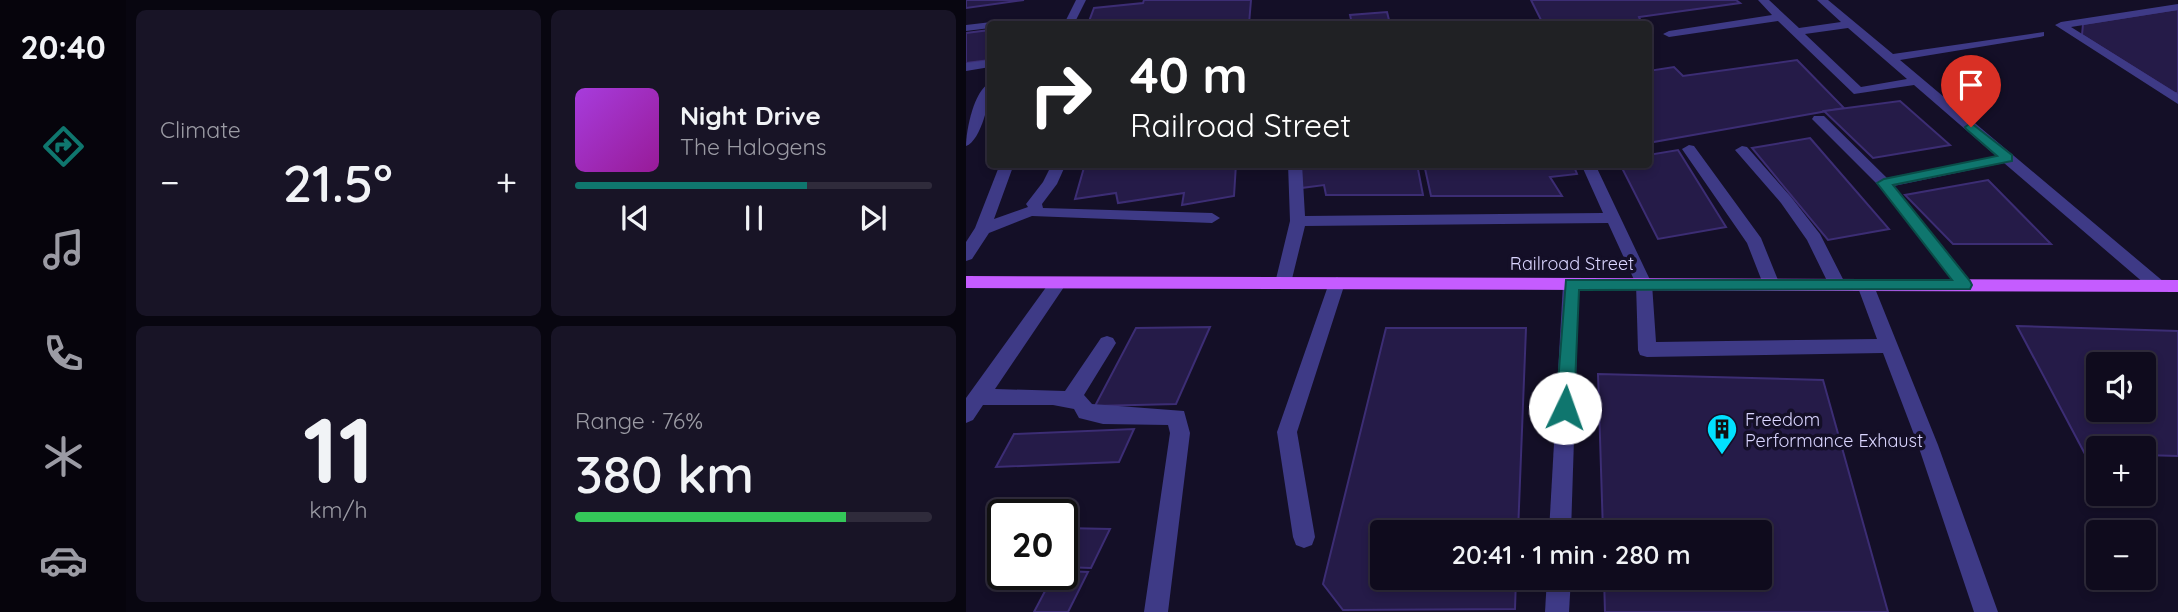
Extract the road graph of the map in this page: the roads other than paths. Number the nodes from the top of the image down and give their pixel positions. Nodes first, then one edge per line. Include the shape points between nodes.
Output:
1 (1081, 0) edge
2 (1763, 0) edge
3 (1822, 0) edge
4 (2178, 7) edge
5 (1781, 17) junction
6 (1070, 21) edge
7 (1850, 24) junction
8 (987, 26) edge
9 (966, 28) edge
10 (1796, 32) junction
11 (1669, 34) dead end
12 (2040, 34) dead end
13 (1891, 58) junction
14 (987, 64) edge
15 (966, 67) edge
16 (1916, 80) junction
17 (987, 94) edge
18 (2178, 100) edge
19 (1819, 119) dead end
20 (966, 142) edge
21 (1689, 149) dead end
22 (1742, 150) dead end
23 (2007, 158) junction
24 (1006, 168) edge
25 (1057, 168) edge
26 (1296, 168) edge
27 (1590, 168) edge
28 (1884, 183) junction
29 (1036, 209) junction
30 (1212, 218) dead end
31 (1613, 218) junction
32 (1298, 220) junction
33 (983, 229) junction
34 (966, 255) edge
35 (966, 282) edge
36 (1058, 283) junction
37 (1283, 283) junction
38 (1337, 283) junction
39 (1571, 284) junction
40 (1644, 284) junction
41 (1771, 285) junction
42 (1837, 285) junction
43 (1866, 285) junction
44 (1965, 285) junction
45 (2158, 286) junction
46 (2178, 286) edge
47 (1107, 343) dead end
48 (1889, 346) junction
49 (1070, 400) junction
50 (972, 406) edge
51 (1561, 520) edge
52 (1304, 537) dead end
53 (1558, 590) edge
54 (1156, 612) edge
55 (1557, 612) edge
56 (1986, 612) edge

1 - 6 street
2 - 5 street
3 - 7 street
4 - 18 street via 2061,25
5 - 10 street
5 - 11 street
7 - 10 street
7 - 13 street
8 - 9 street
10 - 16 street via 1858,90
12 - 13 street
13 - 16 street
14 - 15 street
16 - 23 street
17 - 20 street
19 - 28 street
21 - 41 street via 1755,242
22 - 42 street via 1814,238
23 - 28 street
23 - 45 street
24 - 33 street
25 - 29 street via 1034,204
26 - 32 street
27 - 31 street
28 - 44 street
29 - 30 street via 1038,213
29 - 33 street
31 - 32 street
31 - 40 street
32 - 37 street
33 - 34 street
35 - 36 main road, Railroad Street
36 - 37 main road, Railroad Street
36 - 50 street
37 - 38 main road, Railroad Street
38 - 39 main road, Railroad Street
38 - 52 street via 1286,432
39 - 40 main road, Railroad Street
39 - 51 street
40 - 41 main road, Railroad Street
40 - 48 street via 1647,350
41 - 42 main road, Railroad Street
42 - 43 main road, Railroad Street
43 - 44 main road, Railroad Street
43 - 48 street
44 - 45 main road, Railroad Street
45 - 46 main road, Railroad Street
47 - 49 street
48 - 56 street
49 - 50 street via 1053,397
49 - 54 street via 1080,402 1086,412 1103,415 1177,417 1180,433
53 - 55 street

